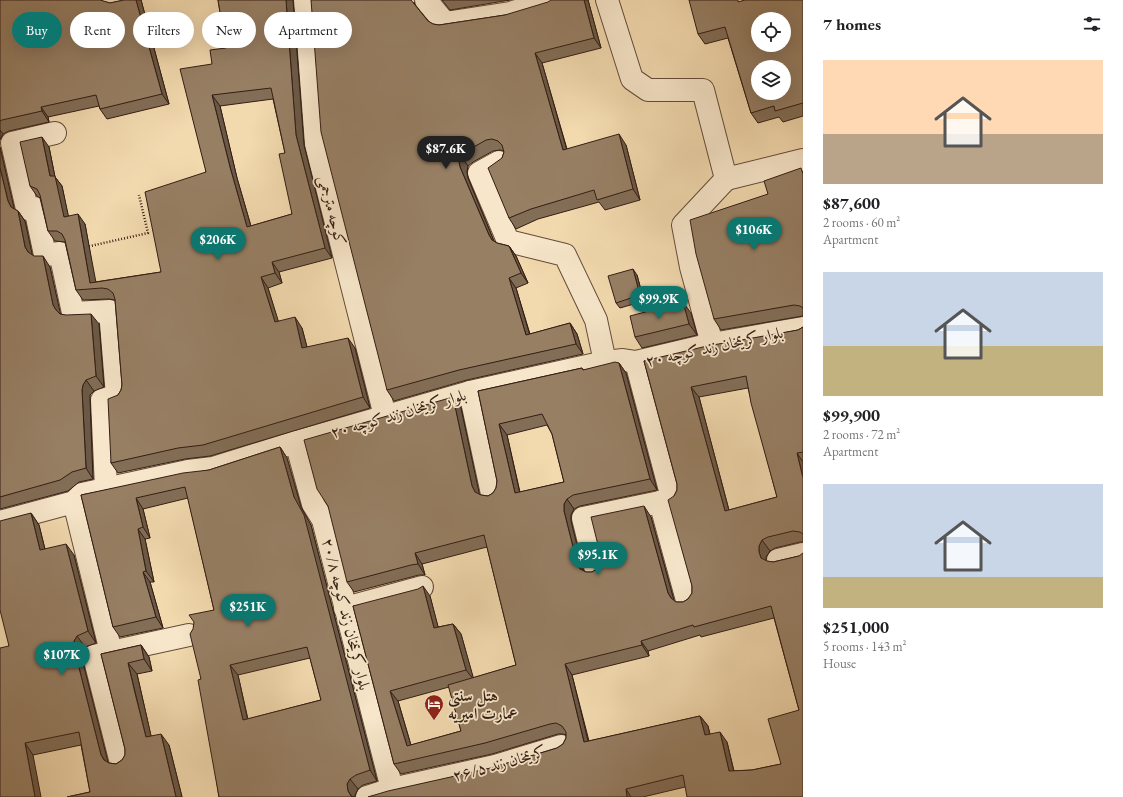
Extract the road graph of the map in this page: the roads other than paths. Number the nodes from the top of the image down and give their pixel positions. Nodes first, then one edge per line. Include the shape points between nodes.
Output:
1 (114, 0) edge
2 (125, 0) edge
3 (305, 0) edge
4 (426, 0) edge
5 (552, 0) edge
6 (607, 0) edge
7 (55, 133) dead end
8 (803, 160) edge
9 (499, 162) edge
10 (726, 179) junction
11 (803, 328) edge
12 (712, 344) junction
13 (605, 362) junction
14 (636, 362) junction
15 (470, 392) junction
16 (385, 416) junction
17 (296, 442) junction
18 (106, 488) junction
19 (492, 494) edge
20 (74, 502) junction
21 (660, 502) junction
22 (0, 522) edge
23 (803, 554) edge
24 (778, 560) edge
25 (596, 570) edge
26 (422, 587) edge
27 (686, 600) edge
28 (345, 608) junction
29 (189, 635) edge
30 (111, 652) junction
31 (562, 746) edge
32 (121, 763) edge
33 (392, 789) junction
34 (367, 797) edge

1 - 2 lane
3 - 16 lane, کوچه مترجمی via 316,144
4 - 5 lane via 445,23 510,13
6 - 10 lane via 632,79 648,90 703,90
7 - 18 lane via 12,143 27,209 35,208 46,255 60,253 72,313 110,311 117,396 102,400
8 - 10 lane
9 - 13 lane via 479,173 508,241 566,256 596,320
10 - 12 lane via 683,225 691,267
11 - 12 lane, بلوار کریمخان زند کوچه ۲۰
12 - 14 lane, بلوار کریمخان زند کوچه ۲۰
13 - 14 lane, بلوار کریمخان زند کوچه ۲۰
13 - 15 lane, بلوار کریمخان زند کوچه ۲۰
14 - 21 lane via 672,498
15 - 16 lane, بلوار کریمخان زند کوچه ۲۰
15 - 19 lane
16 - 17 lane, بلوار کریمخان زند کوچه ۲۰
17 - 18 lane, بلوار کریمخان زند کوچه ۲۰ via 213,468
17 - 28 lane, بلوار کریمخان زند کوچه ۲۰/۸ via 313,504 323,520
18 - 20 lane, بلوار کریمخان زند کوچه ۲۰ via 82,494
20 - 22 lane, بلوار کریمخان زند کوچه ۲۰
20 - 30 lane
21 - 25 lane via 582,518
21 - 27 lane
23 - 24 lane
26 - 28 lane
28 - 33 lane, بلوار کریمخان زند کوچه ۲۰/۸
29 - 30 lane
30 - 32 lane via 94,656
31 - 33 lane, کریمخان زند ۲۶/۵ via 495,766
33 - 34 lane, کریمخان زند ۲۶/۵

